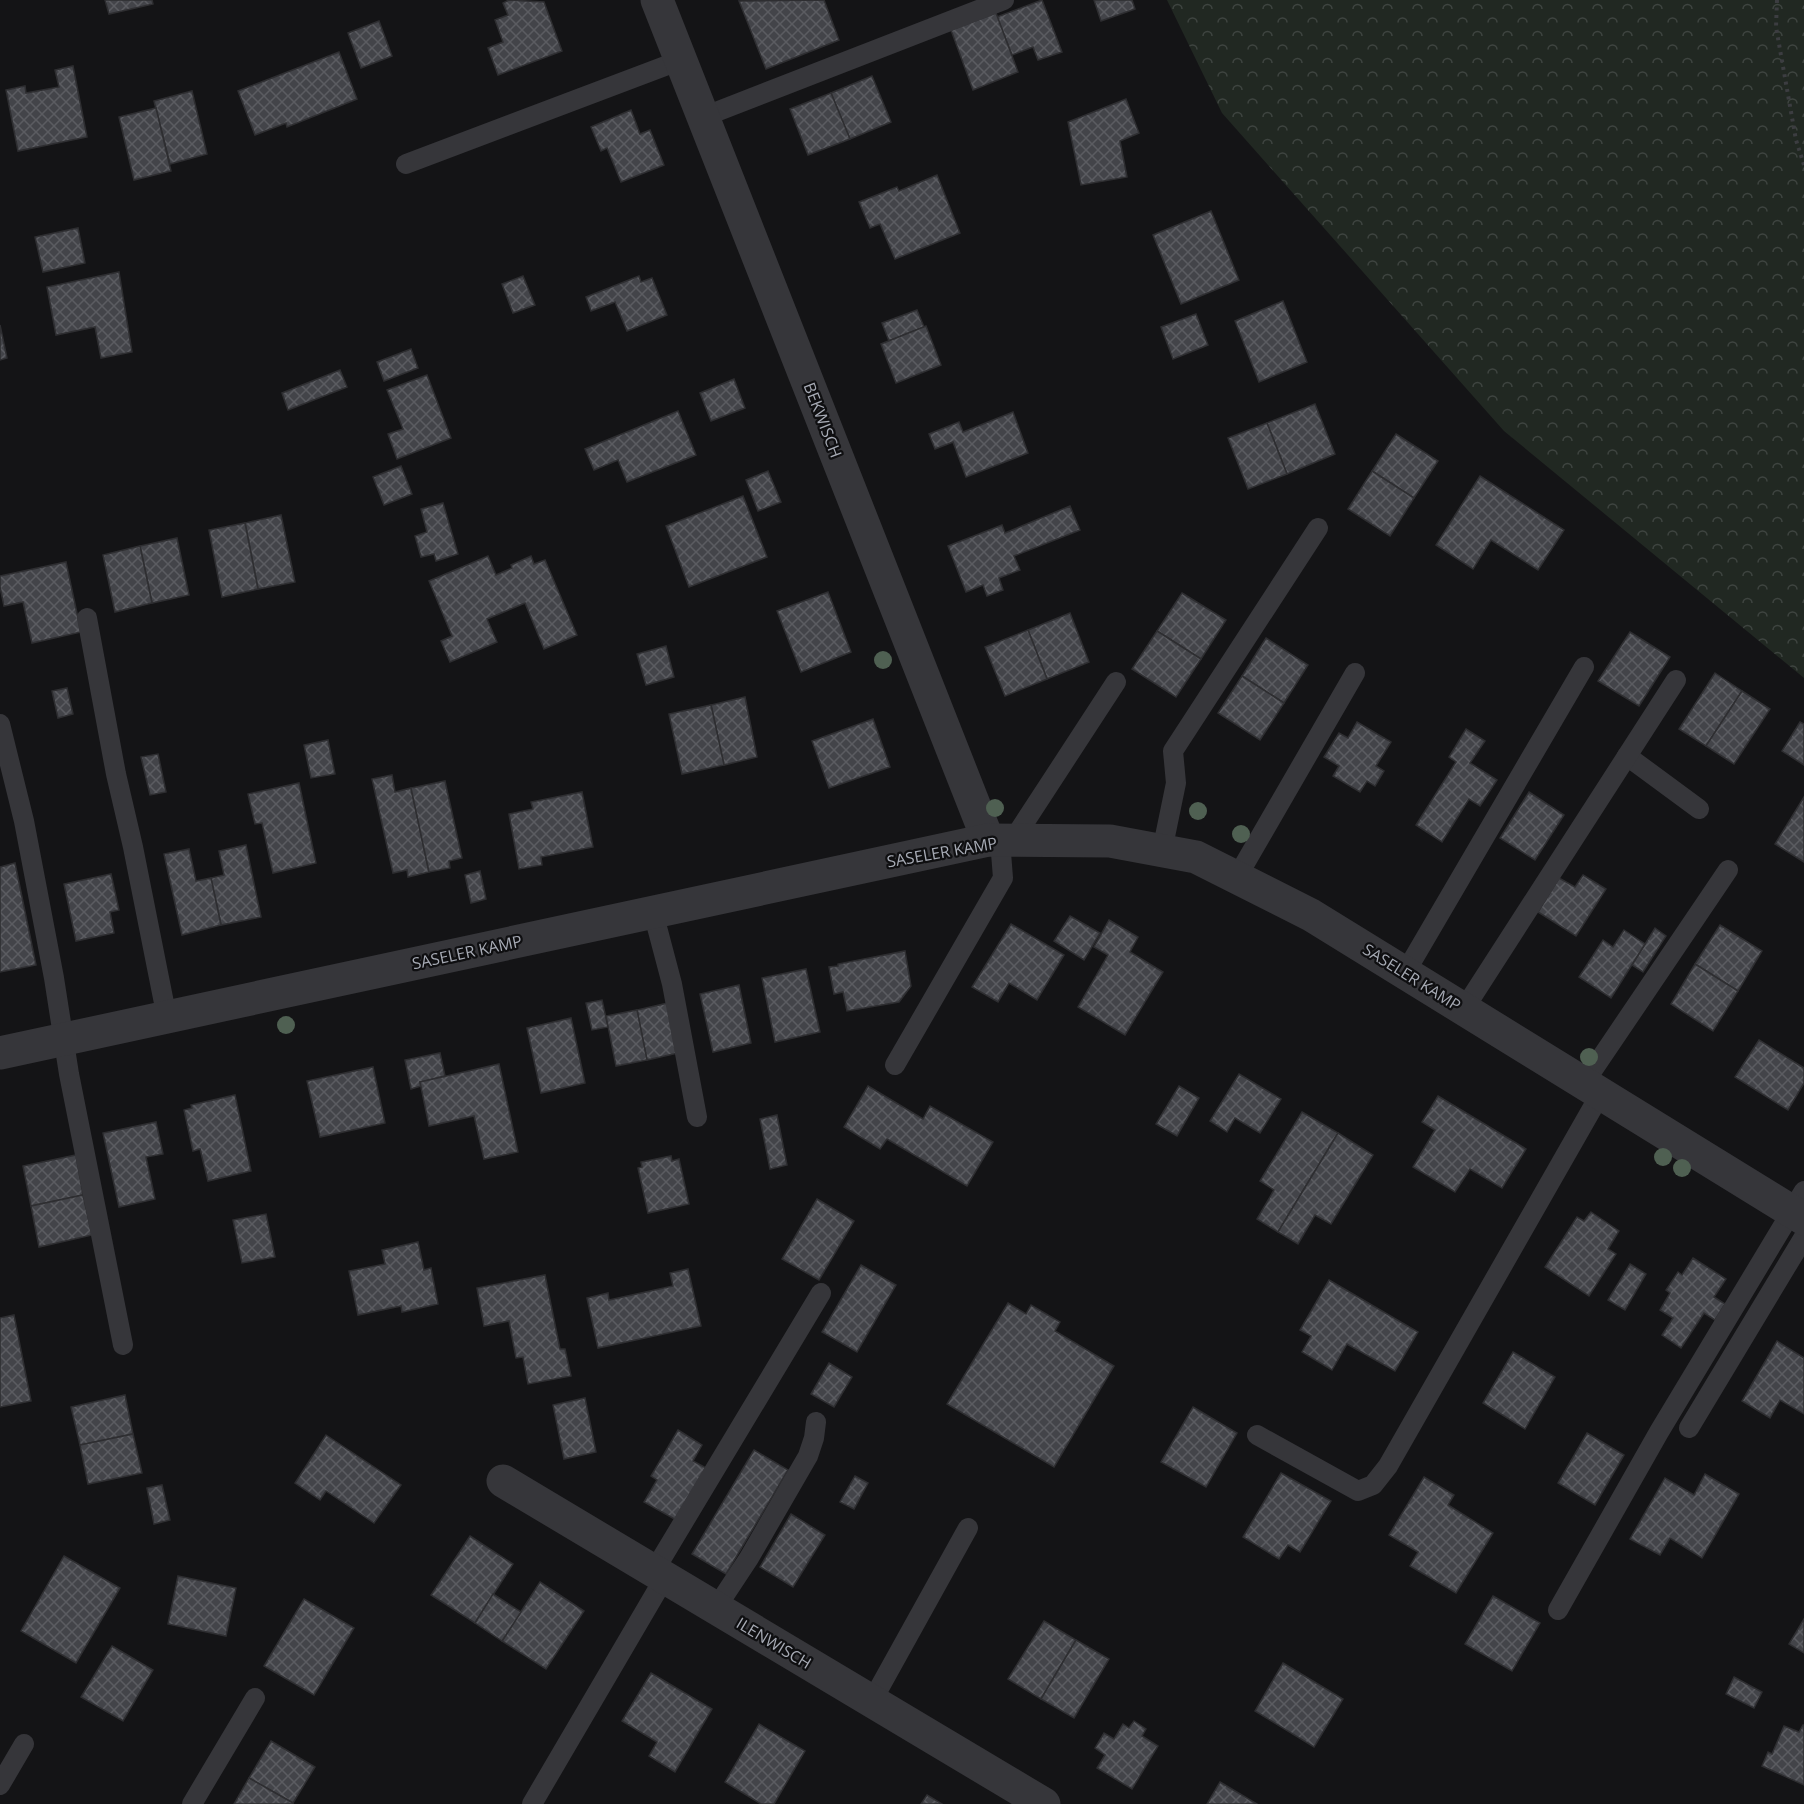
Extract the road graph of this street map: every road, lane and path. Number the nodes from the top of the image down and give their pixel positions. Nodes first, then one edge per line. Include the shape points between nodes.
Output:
1 (657, 0) edge
2 (1004, 0) edge
3 (1777, 0) edge
4 (681, 60) junction
5 (703, 117) junction
6 (406, 164) dead end
7 (1804, 165) edge
8 (1318, 528) dead end
9 (87, 618) dead end
10 (1584, 667) dead end
11 (1355, 673) dead end
12 (1676, 680) dead end
13 (1116, 682) dead end
14 (0, 724) edge
15 (1627, 756) junction
16 (1699, 809) dead end
17 (1000, 840) junction
18 (1162, 850) junction
19 (1728, 870) dead end
20 (1237, 878) junction
21 (653, 912) junction
22 (1406, 973) junction
23 (1464, 1009) junction
24 (167, 1018) junction
25 (64, 1040) junction
26 (0, 1053) edge
27 (895, 1065) dead end
28 (1593, 1088) junction
29 (697, 1117) dead end
30 (1801, 1214) edge
31 (821, 1293) dead end
32 (123, 1345) dead end
33 (816, 1422) dead end
34 (1689, 1428) dead end
35 (1257, 1435) dead end
36 (503, 1481) dead end
37 (968, 1528) dead end
38 (659, 1574) junction
39 (716, 1608) junction
40 (1558, 1610) dead end
41 (255, 1698) dead end
42 (872, 1701) junction
43 (24, 1744) dead end
44 (0, 1785) edge
45 (192, 1804) edge
46 (532, 1804) edge
47 (1044, 1804) edge

1 - 4 street, BEKWISCH
2 - 5 lane
3 - 7 path via 1776,27
4 - 5 street, BEKWISCH
4 - 6 lane
5 - 17 street, BEKWISCH
8 - 18 lane via 1173,751 1176,783
9 - 24 lane
10 - 22 lane
11 - 20 lane
12 - 15 lane
13 - 17 lane
14 - 25 lane via 24,821
15 - 16 lane
15 - 23 lane
17 - 18 street, SASELER KAMP via 1110,841
17 - 21 street, SASELER KAMP
17 - 27 lane via 1003,878
18 - 20 street, SASELER KAMP via 1196,857
19 - 28 lane
20 - 22 street, SASELER KAMP via 1311,915
21 - 24 street, SASELER KAMP
21 - 29 lane via 672,984
22 - 23 street, SASELER KAMP
23 - 28 street, SASELER KAMP
24 - 25 street, SASELER KAMP
25 - 26 street, SASELER KAMP
25 - 32 lane
28 - 30 street, SASELER KAMP
28 - 35 lane via 1388,1466 1373,1485 1358,1491
30 - 34 lane
30 - 40 lane via 1659,1432
31 - 38 lane
33 - 39 lane via 808,1456
36 - 38 street, ILENWISCH
37 - 42 lane
38 - 39 street, ILENWISCH
38 - 46 lane
39 - 42 street, ILENWISCH
41 - 45 lane
42 - 47 street, ILENWISCH
43 - 44 lane

